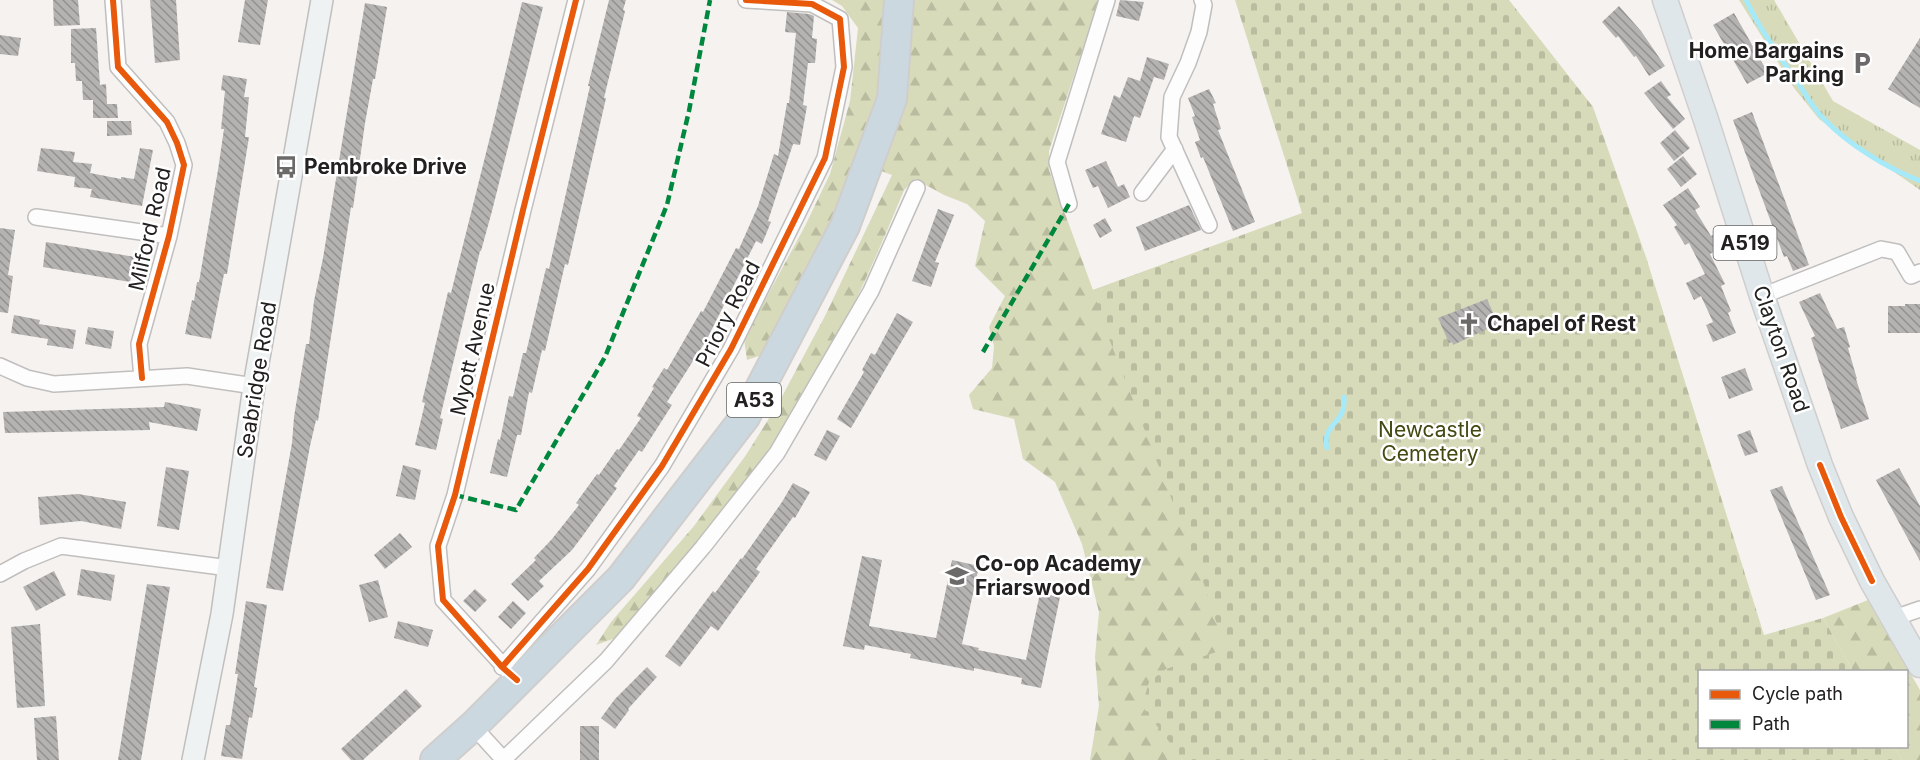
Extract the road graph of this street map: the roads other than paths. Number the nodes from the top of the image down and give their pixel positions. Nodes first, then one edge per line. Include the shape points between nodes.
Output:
1 (112, 0) edge
2 (322, 0) edge
3 (576, 0) edge
4 (746, 0) edge
5 (899, 0) edge
6 (1107, 0) edge
7 (1202, 0) edge
8 (1670, 7) edge
9 (1175, 149) junction
10 (917, 188) dead end
11 (1142, 194) dead end
12 (1069, 204) dead end
13 (36, 217) dead end
14 (1209, 225) dead end
15 (169, 236) junction
16 (1920, 272) edge
17 (1762, 296) junction
18 (0, 366) edge
19 (142, 378) junction
20 (254, 386) junction
21 (229, 568) junction
22 (0, 574) edge
23 (1920, 609) edge
24 (1894, 618) junction
25 (1920, 665) edge
26 (510, 673) junction
27 (473, 726) junction
28 (193, 760) edge
29 (435, 760) edge
30 (503, 760) edge

1 - 15 street, Milford Road via 118,67 167,122 184,165
2 - 20 main road, Seabridge Road
3 - 26 street, Myott Avenue via 455,495 438,546 442,600
4 - 26 street, Priory Road via 812,4 840,19 844,67 825,158 731,349 662,466
5 - 26 highway, Priory Road / A53 via 892,99 845,226 745,417 621,578
6 - 12 street via 1057,162
7 - 9 street via 1199,32 1173,97 1169,137
8 - 17 main road, Clayton Road / A519
9 - 11 street
9 - 14 street
10 - 30 street via 871,291 777,453 606,661
13 - 15 street
15 - 19 street, Milford Road via 139,344
16 - 17 street via 1911,276 1898,252 1881,249
17 - 24 main road, Clayton Road / A519 via 1841,517
18 - 19 street via 54,384
19 - 20 street via 186,376
20 - 21 main road, Seabridge Road
21 - 22 street via 61,546
21 - 28 main road, Seabridge Road
23 - 24 street
24 - 25 main road, Clayton Road / A519
26 - 27 highway, Priory Road / A53
27 - 29 highway, Priory Road / A53
27 - 30 street

